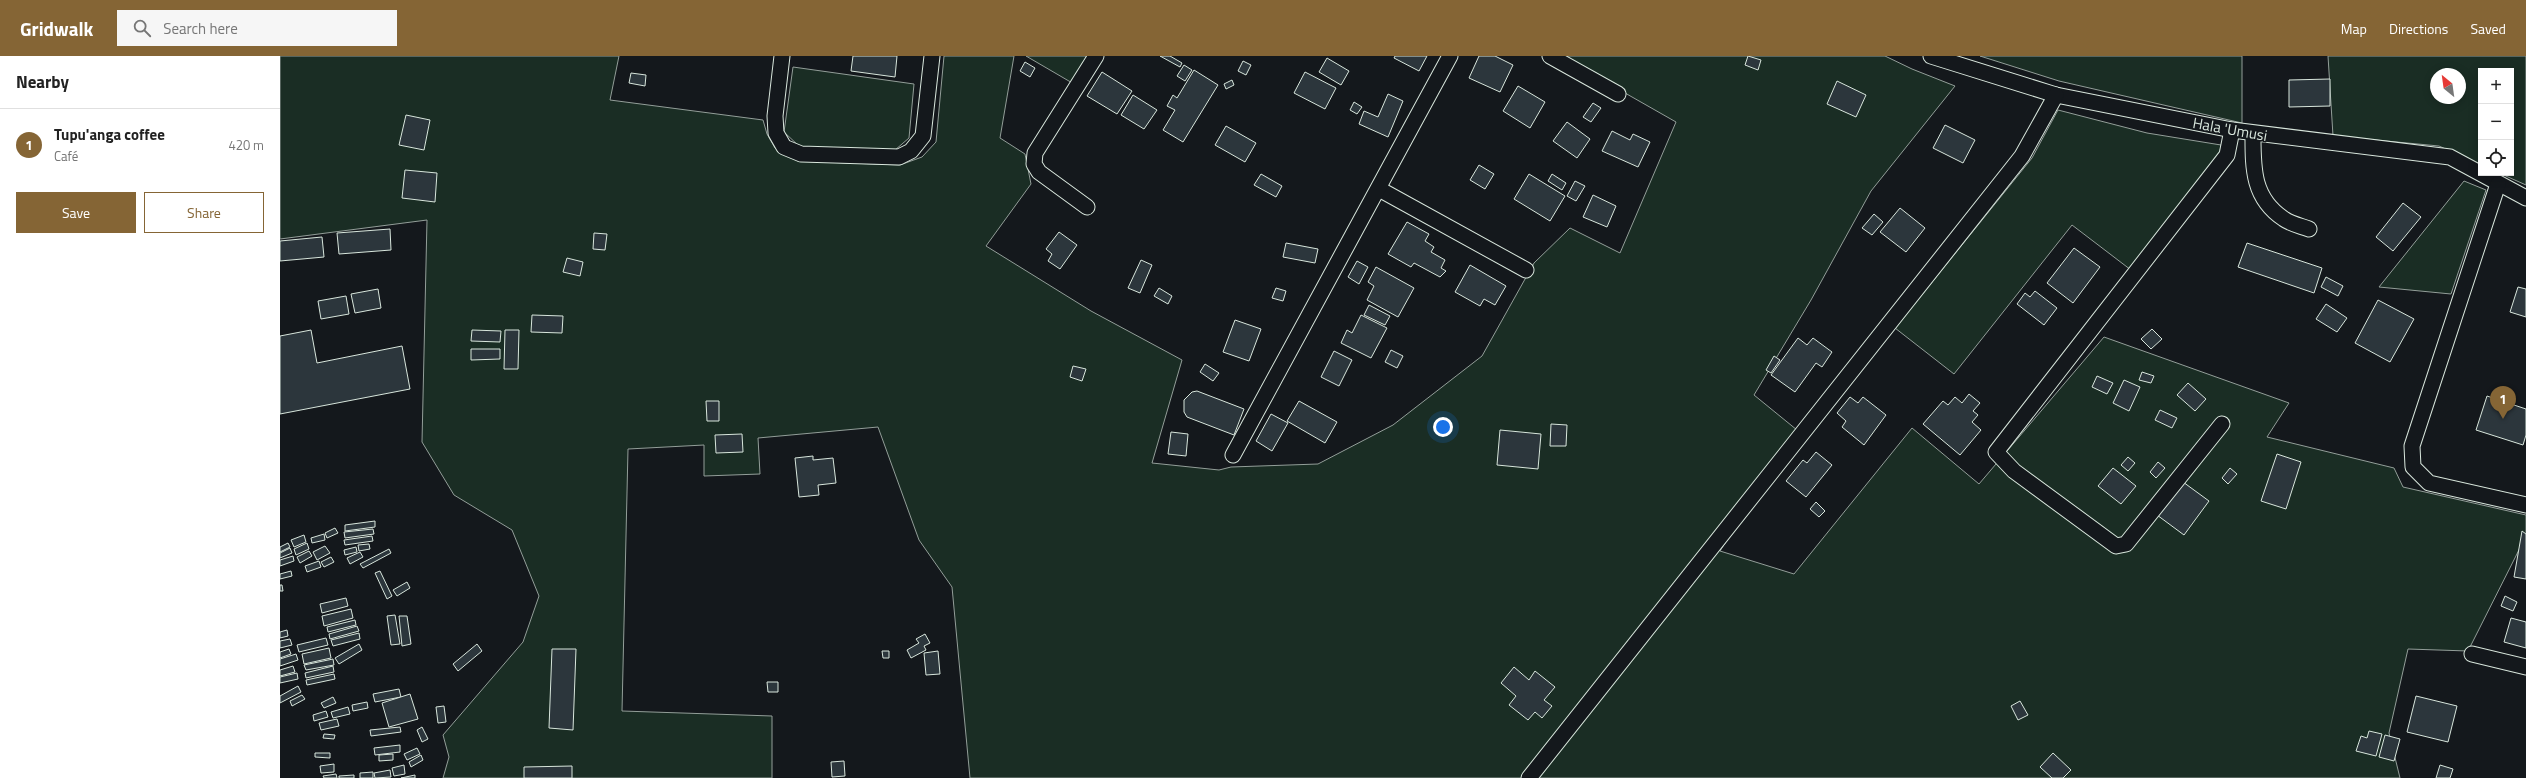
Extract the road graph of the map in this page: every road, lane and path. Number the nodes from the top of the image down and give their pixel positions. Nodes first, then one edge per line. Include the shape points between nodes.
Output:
1 (782, 56) edge
2 (932, 56) edge
3 (1096, 56) edge
4 (1450, 56) edge
5 (1550, 56) edge
6 (1931, 56) edge
7 (1618, 94) dead end
8 (2056, 95) junction
9 (2232, 130) junction
10 (2253, 134) junction
11 (2498, 184) junction
12 (1379, 189) junction
13 (2526, 198) edge
14 (1087, 207) dead end
15 (2309, 229) dead end
16 (1526, 270) dead end
17 (2222, 424) dead end
18 (1233, 455) dead end
19 (2526, 505) edge
20 (2472, 654) dead end
21 (2526, 667) edge
22 (1529, 778) edge

1 - 2 street via 775,122 776,133 784,147 801,154 899,157 911,151 923,136
3 - 14 street via 1034,153 1034,164 1040,172
4 - 12 street
5 - 7 street
6 - 8 street, Hala 'Umusi
8 - 9 street, Hala 'Umusi
8 - 22 street via 2022,156
9 - 10 street, Hala 'Umusi
9 - 17 street via 2227,155 1996,452 2014,471 2116,546 2126,544
10 - 11 street, Hala 'Umusi via 2384,147 2450,157
10 - 15 street via 2255,181 2263,199 2283,219
11 - 13 street, Hala 'Umusi
11 - 19 street via 2412,446 2412,467 2429,483
12 - 16 street
12 - 18 street via 1262,398
20 - 21 street

